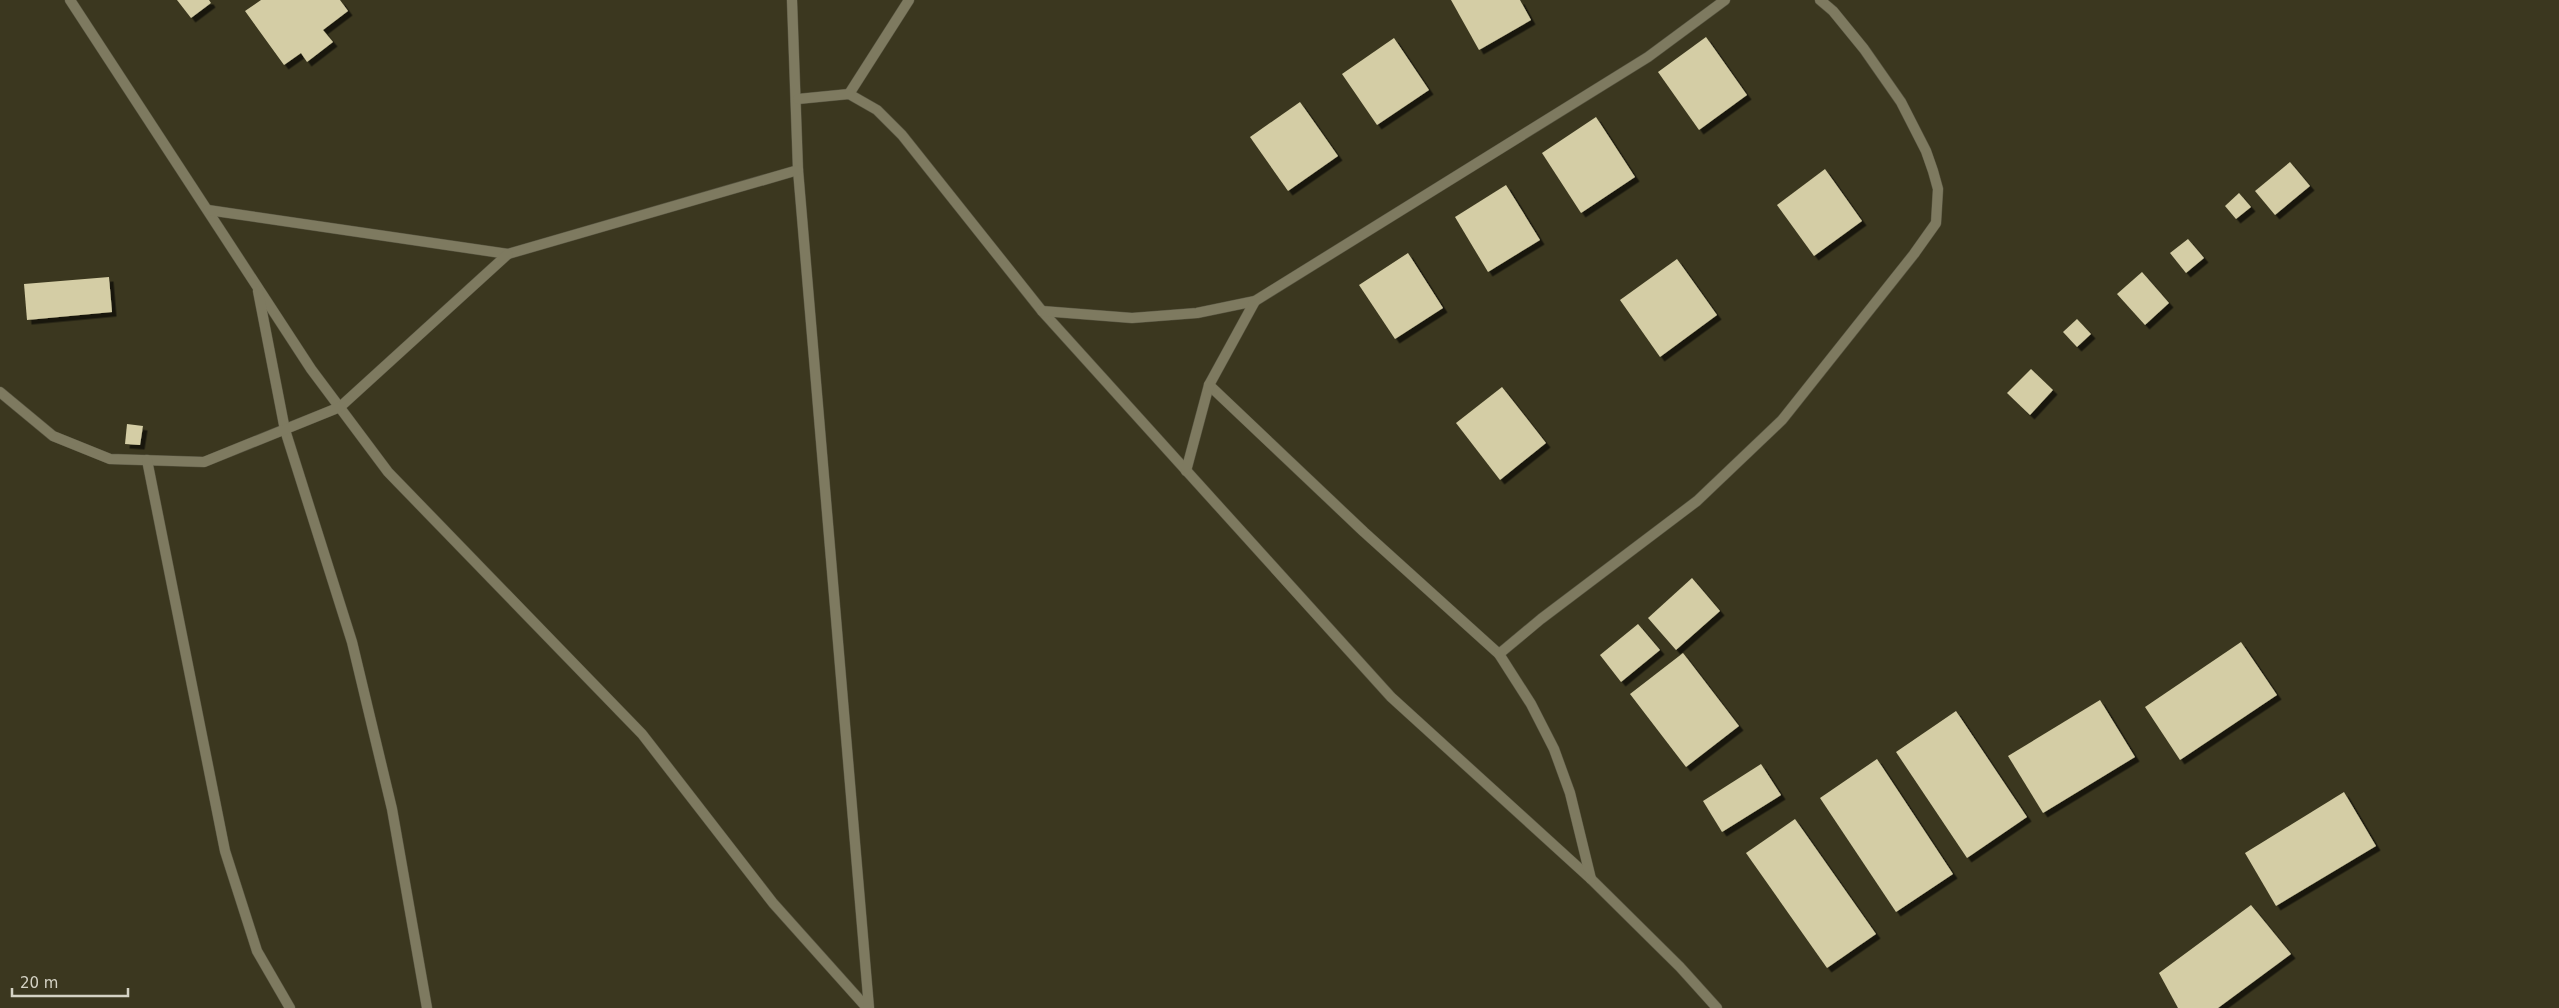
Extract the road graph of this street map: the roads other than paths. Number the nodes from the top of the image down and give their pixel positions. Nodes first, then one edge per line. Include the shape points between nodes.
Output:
1 (70, 0) edge
2 (792, 0) edge
3 (909, 0) edge
4 (1725, 0) edge
5 (1820, 0) edge
6 (849, 94) junction
7 (798, 99) junction
8 (798, 170) junction
9 (208, 210) junction
10 (508, 254) junction
11 (257, 285) junction
12 (1255, 301) junction
13 (1042, 311) junction
14 (1209, 385) junction
15 (1, 394) edge
16 (340, 407) junction
17 (285, 430) junction
18 (147, 460) junction
19 (1186, 471) junction
20 (1499, 654) junction
21 (1591, 879) junction
22 (290, 1008) edge
23 (426, 1008) edge
24 (868, 1008) edge
25 (1717, 1008) edge

1 - 9 street
2 - 7 street
3 - 6 street
4 - 12 street via 1648,57
5 - 20 street via 1864,49 1901,102 1933,171 1938,197 1936,222 1782,420 1697,501
6 - 7 street
6 - 13 street via 877,110 902,135
7 - 8 street
8 - 10 street
8 - 24 street
9 - 10 street
9 - 11 street
10 - 16 street
11 - 16 street via 311,369
11 - 17 street
12 - 13 street via 1197,314 1132,318
12 - 14 street
13 - 19 street
14 - 19 street
14 - 20 street
15 - 18 street via 52,436 110,459
16 - 17 street
16 - 24 street via 388,472 642,734 773,903
17 - 18 street via 204,462
17 - 23 street via 352,642 392,809
18 - 22 street via 225,852 257,951
19 - 21 street via 1391,697
20 - 21 street via 1531,704 1554,749 1570,793
21 - 25 street

